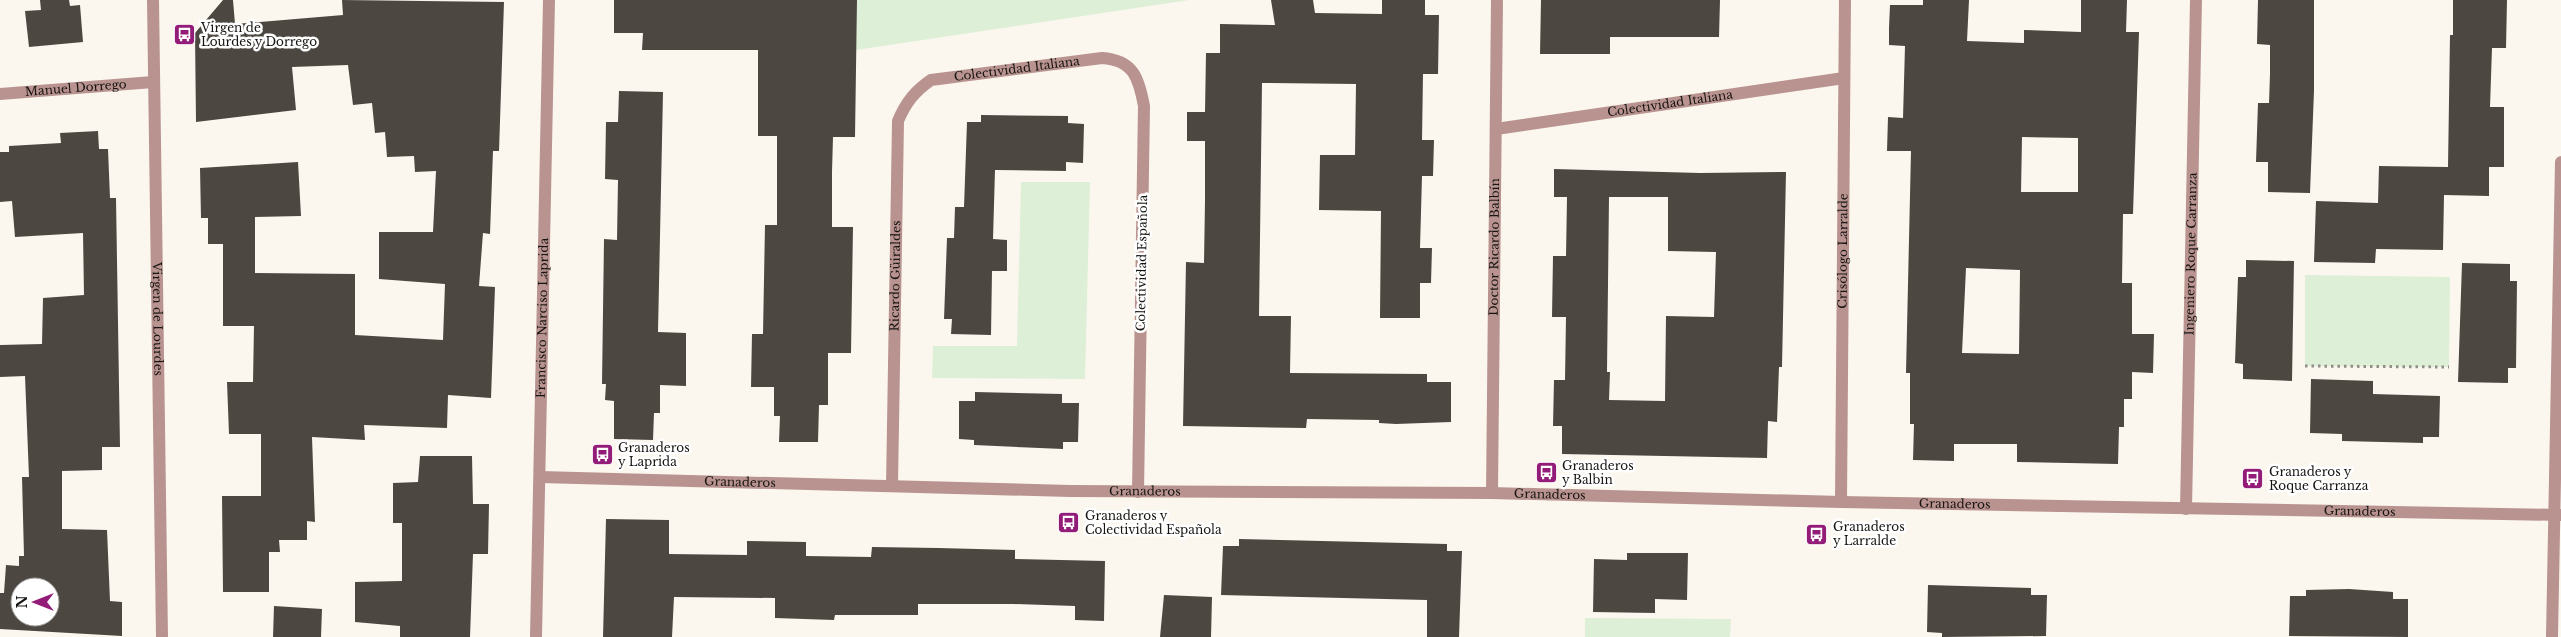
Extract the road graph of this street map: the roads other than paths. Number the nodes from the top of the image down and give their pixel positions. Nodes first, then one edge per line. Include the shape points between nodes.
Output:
1 (153, 0) edge
2 (549, 0) edge
3 (1497, 0) edge
4 (1845, 0) edge
5 (2196, 0) edge
6 (1102, 58) joint
7 (1844, 78) junction
8 (931, 80) joint
9 (153, 82) junction
10 (0, 94) edge
11 (1496, 129) junction
12 (2561, 162) edge
13 (540, 477) junction
14 (892, 486) junction
15 (1138, 492) junction
16 (1492, 494) junction
17 (1841, 502) junction
18 (2186, 509) junction
19 (2558, 515) edge
20 (162, 637) edge
21 (536, 637) edge
22 (2552, 637) edge

1 - 9 street, Virgen de Lourdes
2 - 13 street, Francisco Narciso Laprida
3 - 11 street, Doctor Ricardo Balbín
4 - 7 street, Crisólogo Larralde
5 - 18 street, Ingeniero Roque Carranza
6 - 8 street, Colectividad Italiana
6 - 15 street, Colectividad Española via 1125,64 1138,78 1144,106
7 - 11 street, Colectividad Italiana
7 - 17 street, Crisólogo Larralde
8 - 14 street, Ricardo Güiraldes via 906,103 898,120
9 - 10 street, Manuel Dorrego
9 - 20 street, Virgen de Lourdes
11 - 16 street, Doctor Ricardo Balbín
12 - 19 street
13 - 14 street, Granaderos
13 - 21 street, Francisco Narciso Laprida
14 - 15 street, Granaderos
15 - 16 street, Granaderos
16 - 17 street, Granaderos
17 - 18 street, Granaderos
18 - 19 street, Granaderos
19 - 22 street

